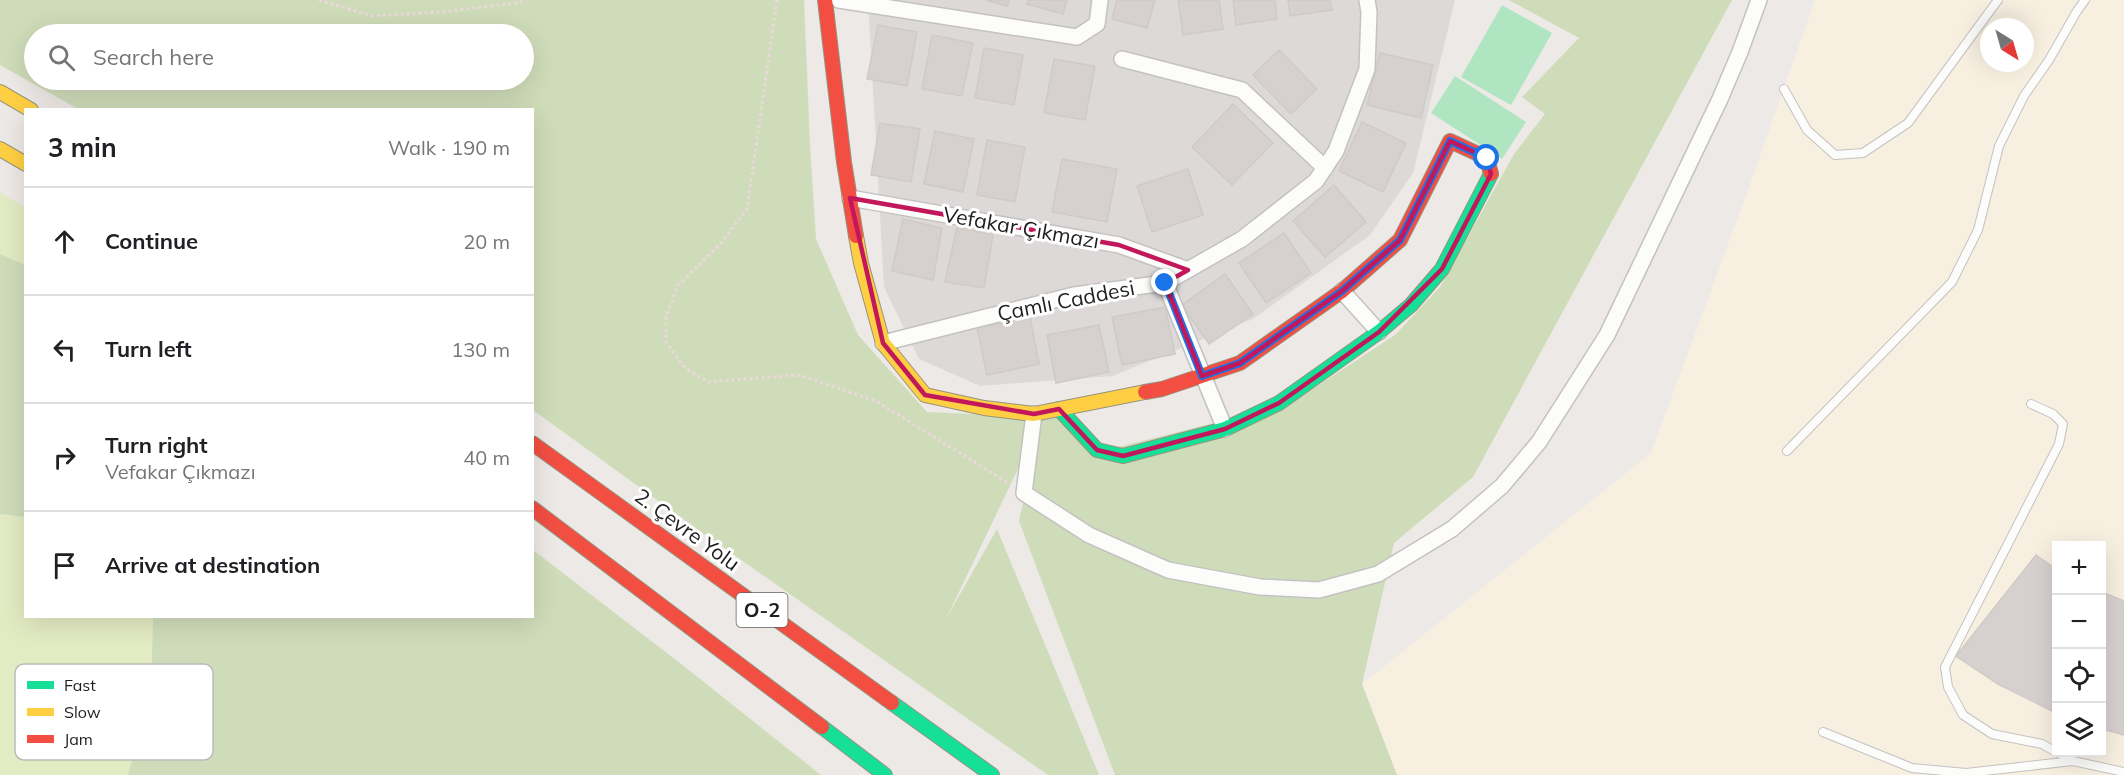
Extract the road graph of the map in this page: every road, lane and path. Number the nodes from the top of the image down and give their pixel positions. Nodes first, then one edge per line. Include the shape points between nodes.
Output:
1 (319, 0) edge
2 (526, 0) edge
3 (777, 0) edge
4 (825, 0) edge
5 (839, 0) edge
6 (1100, 0) edge
7 (1367, 0) edge
8 (1759, 0) edge
9 (1998, 0) edge
10 (2085, 0) edge
11 (1122, 59) dead end
12 (1784, 89) dead end
13 (0, 92) edge
14 (27, 108) edge
15 (0, 149) edge
16 (24, 163) edge
17 (1325, 168) junction
18 (850, 198) junction
19 (1188, 270) junction
20 (1165, 283) junction
21 (1342, 291) junction
22 (1380, 332) junction
23 (883, 343) junction
24 (1202, 376) junction
25 (2031, 404) dead end
26 (1059, 409) junction
27 (1034, 414) junction
28 (1225, 429) junction
29 (534, 444) edge
30 (1787, 451) dead end
31 (1024, 493) junction
32 (534, 510) edge
33 (1823, 732) dead end
34 (2052, 749) edge
35 (2067, 757) edge
36 (2073, 760) junction
37 (2124, 772) edge
38 (885, 775) edge
39 (992, 775) edge

1 - 2 path via 372,16 441,12
3 - 31 path via 747,209 722,242 678,285 666,317 666,342 685,368 708,382 799,375 876,401
4 - 18 main road
5 - 6 street via 1077,37 1097,24
7 - 17 street, Çamlı Caddesi via 1367,69 1336,151
8 - 31 street via 1720,99 1607,335 1539,442 1502,486 1452,529 1378,574 1319,590 1260,587 1168,570 1089,535
9 - 12 lane via 1908,123 1863,153 1835,155 1807,130
10 - 30 lane via 2024,96 1999,146 1978,230 1952,282
11 - 17 street via 1242,90
13 - 14 main road
15 - 16 main road
17 - 19 street, Çamlı Caddesi via 1316,181 1242,239
18 - 19 street, Vefakar Çıkmazı via 1119,245
18 - 23 main road via 861,263
19 - 20 street, Çamlı Caddesi
20 - 23 street, Çamlı Caddesi via 1074,295
20 - 24 street
21 - 22 street
21 - 22 main road via 1400,240 1450,141 1487,158 1491,174 1442,269 1411,305
21 - 24 main road via 1240,363
22 - 28 main road via 1279,404
23 - 27 main road via 925,394 984,408
24 - 26 main road via 1162,389
24 - 28 street
25 - 34 lane via 2053,414 2063,424 2059,444 1945,667 1948,687 1963,716 1992,734
26 - 27 main road
26 - 28 main road via 1097,450 1123,456
27 - 31 street
29 - 39 main road, 2. Çevre Yolu / O-2
32 - 38 main road, O-2
33 - 36 lane via 1912,768 1966,773
35 - 36 lane
36 - 37 lane

